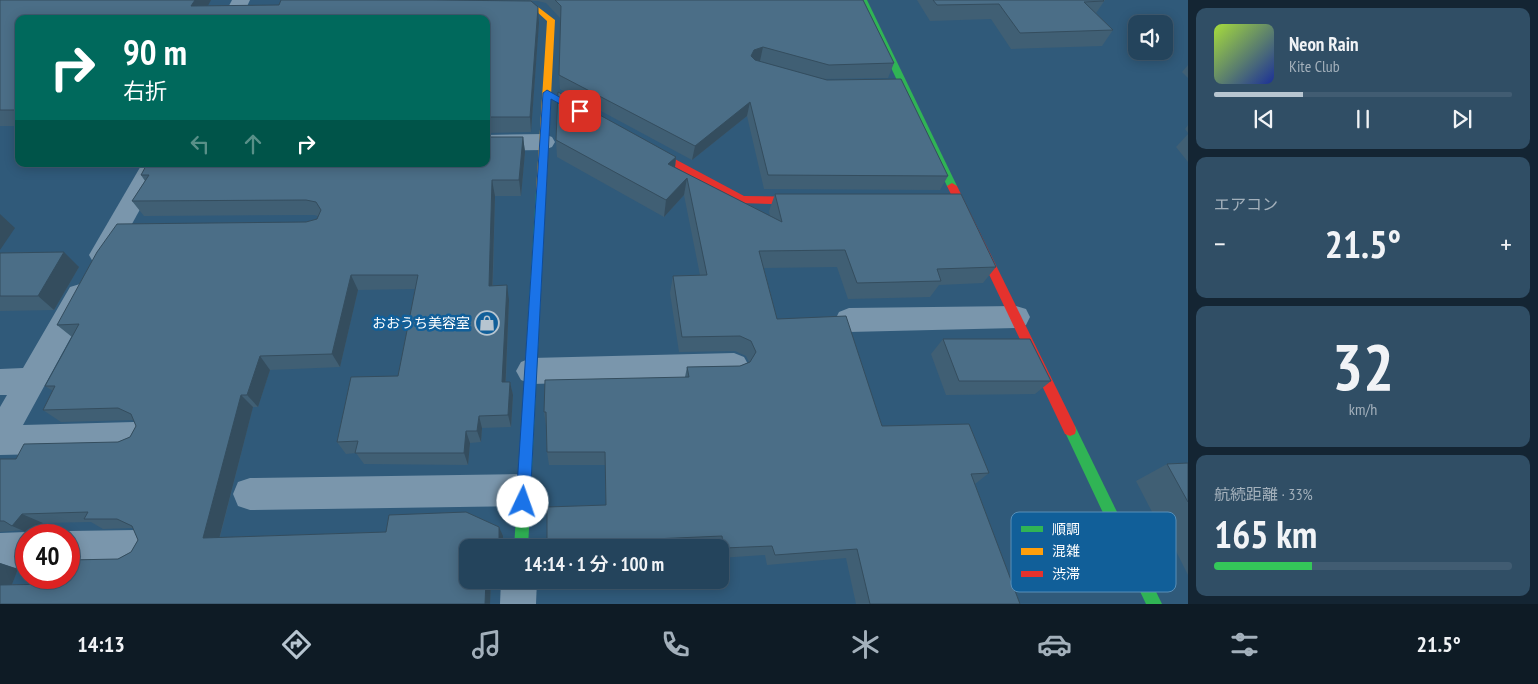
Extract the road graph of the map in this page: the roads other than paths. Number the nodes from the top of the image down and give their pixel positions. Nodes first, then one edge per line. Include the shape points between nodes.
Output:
1 (863, 0) edge
2 (490, 8) edge
3 (632, 139) edge
4 (544, 142) junction
5 (490, 143) edge
6 (151, 167) edge
7 (824, 201) edge
8 (118, 228) junction
9 (147, 228) edge
10 (1016, 317) junction
11 (849, 320) edge
12 (734, 366) edge
13 (530, 371) junction
14 (32, 381) junction
15 (0, 382) edge
16 (134, 437) edge
17 (0, 438) edge
18 (524, 490) junction
19 (250, 494) dead end
20 (1110, 512) edge
21 (521, 539) edge
22 (135, 548) edge
23 (80, 549) edge
24 (15, 550) edge
25 (0, 551) edge
26 (519, 589) edge
27 (1148, 592) edge
28 (518, 604) edge
29 (1154, 604) edge

1 - 10 street via 895,85
2 - 4 street via 538,9 551,20 551,95
3 - 7 street via 742,200
4 - 5 street
4 - 13 street
6 - 8 street
8 - 9 street
8 - 14 street
10 - 11 street
10 - 20 street
12 - 13 street
13 - 18 street
14 - 15 street
14 - 17 street
16 - 17 street
18 - 19 street
18 - 21 street
22 - 23 street
24 - 25 street
26 - 28 street
27 - 29 street

